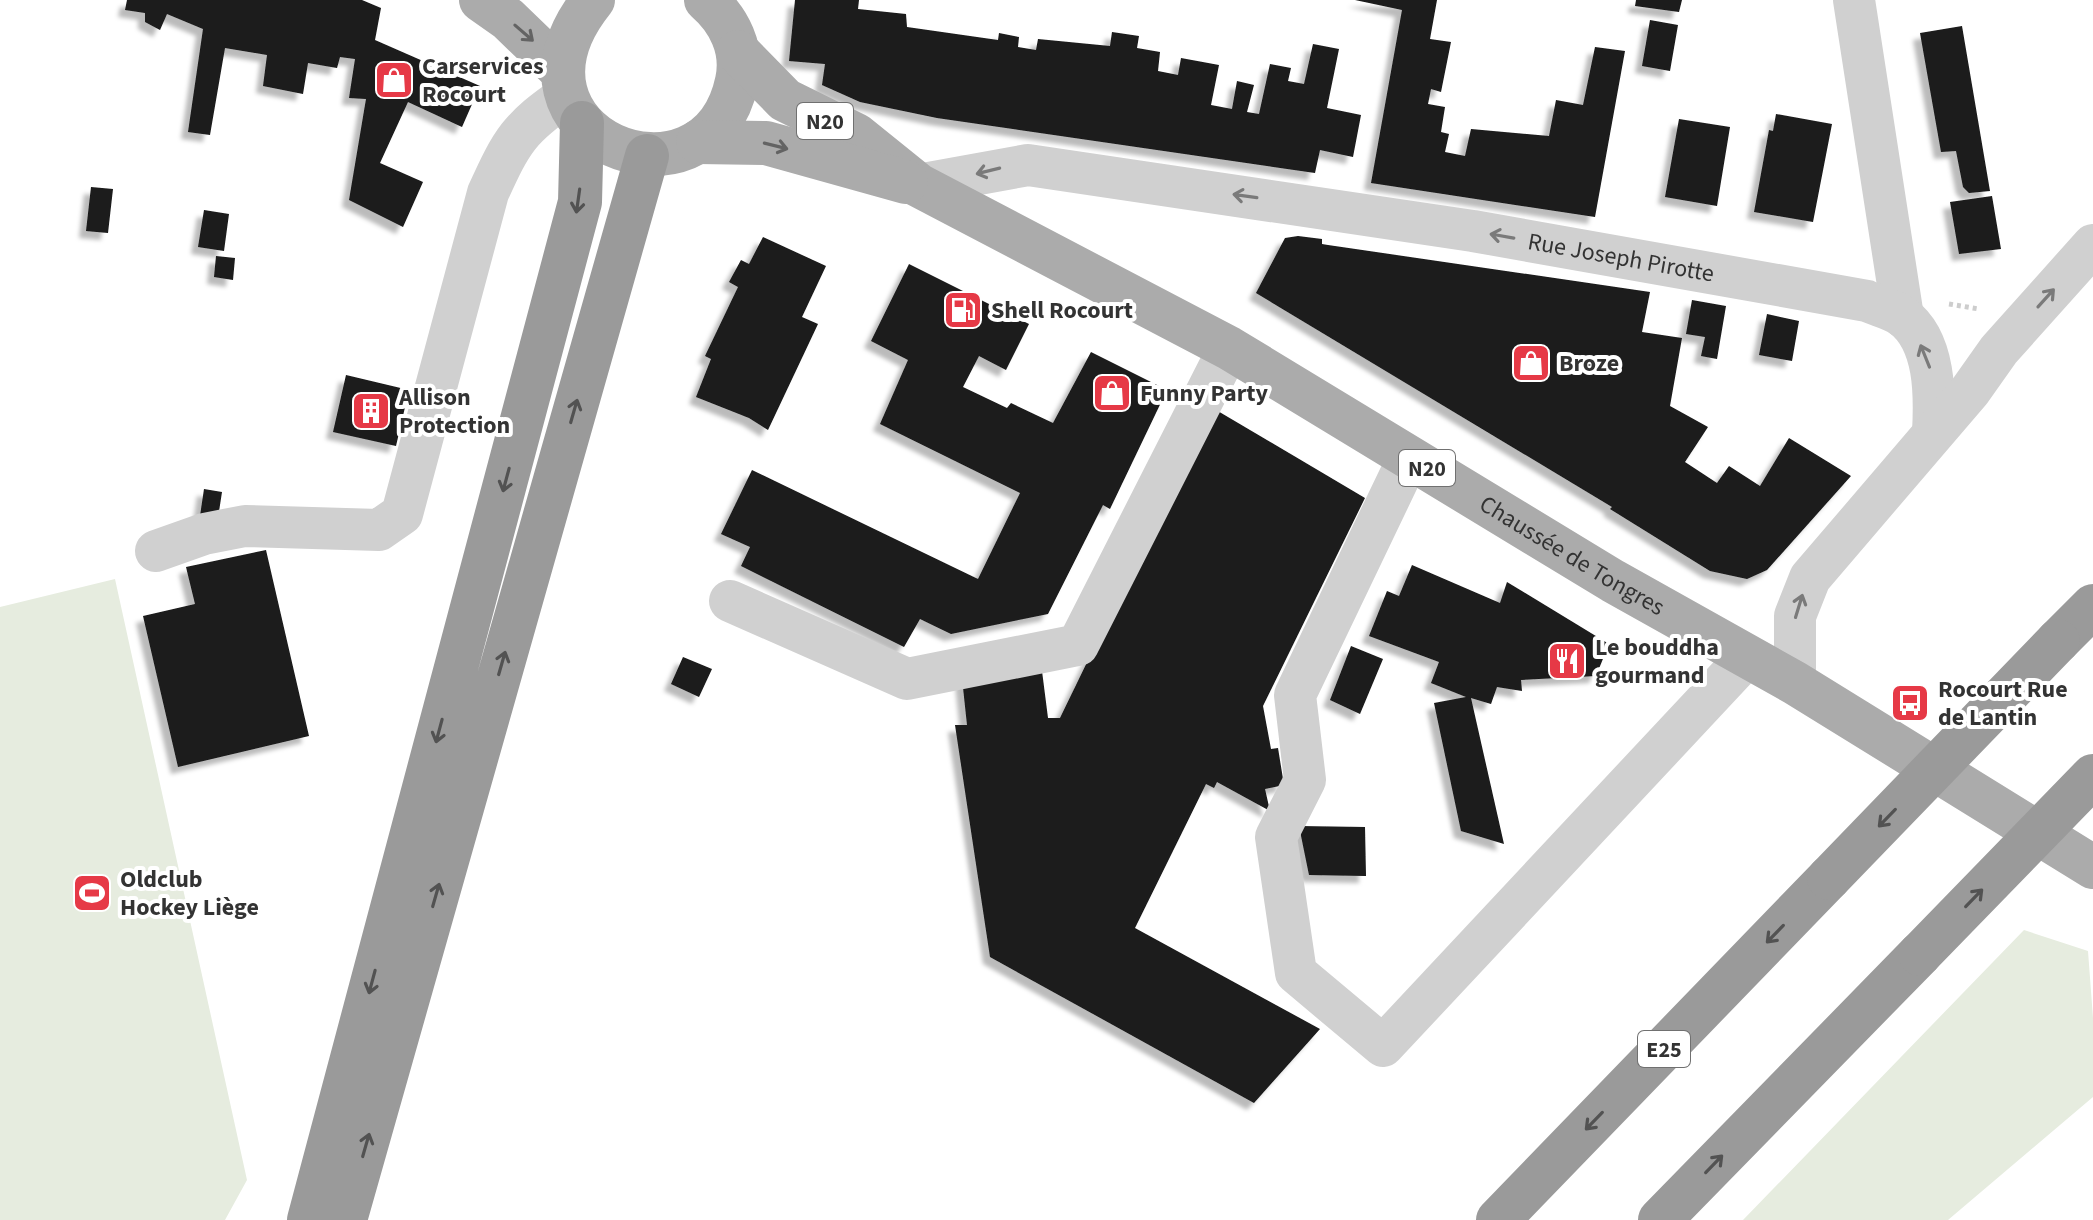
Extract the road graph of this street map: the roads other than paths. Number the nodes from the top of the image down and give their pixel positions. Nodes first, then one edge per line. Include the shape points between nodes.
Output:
1 (481, 0) edge
2 (593, 0) edge
3 (706, 0) edge
4 (1854, 0) edge
5 (738, 52) junction
6 (571, 97) junction
7 (698, 142) junction
8 (647, 156) junction
9 (918, 185) junction
10 (2093, 245) edge
11 (1903, 317) junction
12 (1229, 348) junction
13 (1933, 433) junction
14 (1409, 457) junction
15 (156, 551) dead end
16 (730, 601) dead end
17 (2093, 606) edge
18 (1747, 657) junction
19 (1795, 683) junction
20 (2093, 776) edge
21 (2093, 867) edge
22 (309, 1220) edge
23 (345, 1220) edge
24 (1498, 1220) edge
25 (1660, 1220) edge

1 -> 6 main road via 518,27
2 - 6 main road via 565,47
3 - 5 main road, N20 via 722,14
4 - 11 street
5 - 7 main road, N20 via 733,101 719,124
5 - 9 main road, Chaussée de Tongres / N20 via 785,100 856,135
6 - 8 main road, N20 via 611,146
6 - 15 street via 534,118 511,143 483,205 402,514 379,530 245,526
6 -> 22 highway via 580,202
7 - 8 main road, N20
7 -> 9 main road, Chaussée de Tongres / N20 via 766,143
23 -> 8 highway
11 -> 9 street, Rue Joseph Pirotte via 1867,301 1473,231 1067,170 1028,165
9 - 12 main road, Chaussée de Tongres / N20
13 -> 10 street
13 -> 11 street via 1933,378
12 - 14 main road, Chaussée de Tongres / N20
12 - 16 street via 1078,645 907,679
19 -> 13 street via 1795,616 1810,578
14 - 18 main road, Chaussée de Tongres / N20
14 - 18 street via 1295,695 1305,780 1276,837 1296,973 1383,1046
17 -> 24 highway, E25, bridge
18 - 19 main road, Chaussée de Tongres / N20
19 - 21 main road, Chaussée de Tongres / N20
25 -> 20 highway, bridge

